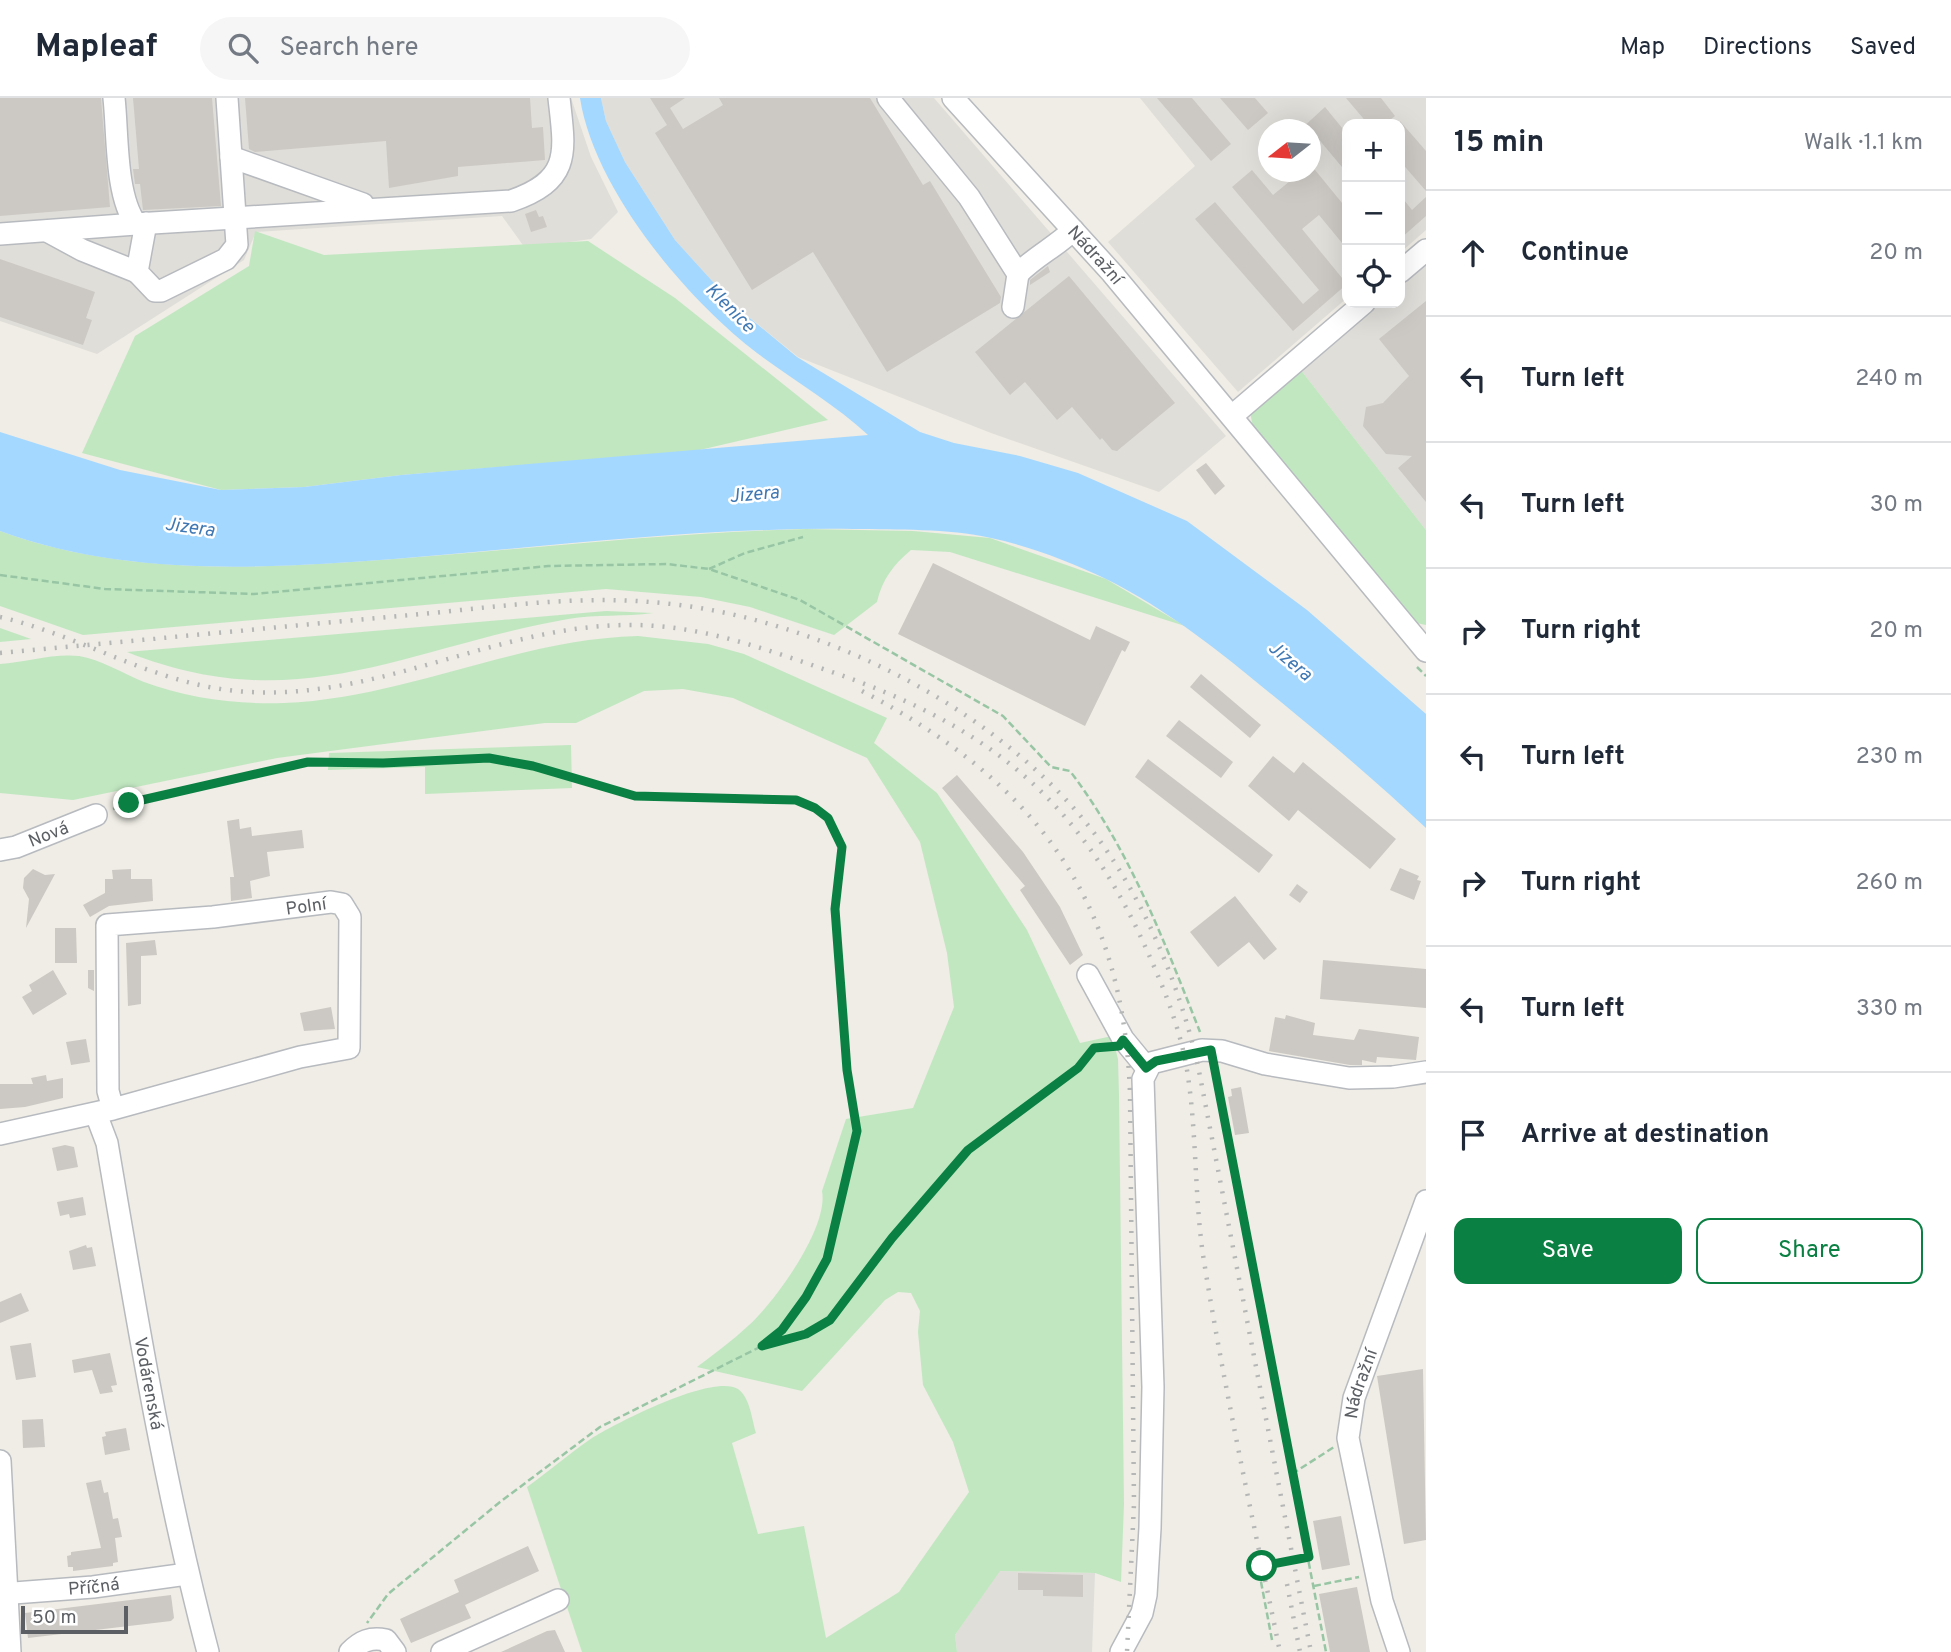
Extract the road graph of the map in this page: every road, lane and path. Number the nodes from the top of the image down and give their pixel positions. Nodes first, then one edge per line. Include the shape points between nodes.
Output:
1 (114, 98) edge
2 (227, 98) edge
3 (559, 98) edge
4 (888, 98) edge
5 (953, 98) edge
6 (231, 158) junction
7 (372, 208) junction
8 (236, 218) junction
9 (141, 223) junction
10 (1073, 230) junction
11 (47, 231) junction
12 (0, 234) edge
13 (1426, 250) edge
14 (1405, 268) edge
15 (137, 272) junction
16 (1018, 274) junction
17 (1013, 307) dead end
18 (1358, 308) edge
19 (1232, 416) junction
20 (803, 537) dead end
21 (709, 569) junction
22 (0, 575) edge
23 (1425, 649) edge
24 (96, 815) joint
25 (0, 850) edge
26 (1088, 975) dead end
27 (1123, 1040) junction
28 (1211, 1050) junction
29 (1146, 1068) junction
30 (1426, 1072) edge
31 (104, 1112) junction
32 (0, 1134) edge
33 (1426, 1201) edge
34 (762, 1346) junction
35 (1348, 1438) junction
36 (0, 1461) edge
37 (1292, 1474) junction
38 (1309, 1557) junction
39 (1376, 1573) junction
40 (187, 1574) junction
41 (1314, 1586) junction
42 (3, 1594) edge
43 (558, 1600) dead end
44 (1272, 1640) dead end
45 (357, 1646) edge
46 (10, 1652) edge
47 (208, 1652) edge
48 (395, 1652) edge
49 (442, 1652) edge
50 (1121, 1652) edge
51 (1326, 1652) edge
52 (1399, 1652) edge

1 - 9 street via 122,188 128,213
2 - 6 street
3 - 7 street via 565,152 554,175 535,193 511,201
4 - 16 street via 969,197
5 - 10 street, Nádražní
6 - 7 street
6 - 8 street
7 - 8 street
8 - 9 street
8 - 15 street via 237,245 226,259 161,291
9 - 11 street
9 - 15 street
10 - 16 street via 1058,246 1032,258
10 - 19 street, Nádražní
11 - 12 street
11 - 15 street
13 - 14 street
16 - 17 street
18 - 19 street
19 - 23 street, Nádražní
20 - 21 path via 745,553
21 - 22 path via 667,564 548,566 254,594 105,589
21 - 28 path via 800,600 1003,716 1051,767 1070,771 1099,809 1149,905
24 - 25 street, Nová
24 - 34 path via 148,797 308,762 489,758 635,796 796,800 815,808 838,832 842,847 835,909 847,1070 857,1131 827,1259 782,1330
26 - 27 street
27 - 29 street
27 - 34 path via 1119,1046 1094,1048 1078,1068 968,1150 892,1238 830,1320 806,1334
28 - 29 street via 1156,1061
28 - 30 street via 1349,1078
28 - 37 path
29 - 50 street via 1153,1387 1150,1528 1142,1613
31 - 31 street, Polní via 300,1057 349,1048 349,917 342,904 107,925 108,1091
31 - 32 street, Polní
31 - 40 street, Vodárenská via 149,1388
33 - 35 street, Nádražní via 1353,1398
34 - 45 path via 623,1413 562,1454 388,1594
35 - 37 path
35 - 39 street, Nádražní
36 - 42 street
37 - 38 path
38 - 41 path
38 - 44 path via 1258,1566
39 - 41 path
39 - 52 street, Nádražní
40 - 42 street, Příčná
40 - 47 street, Vodárenská
41 - 51 path
42 - 46 street
43 - 49 street
45 - 48 street via 386,1640

